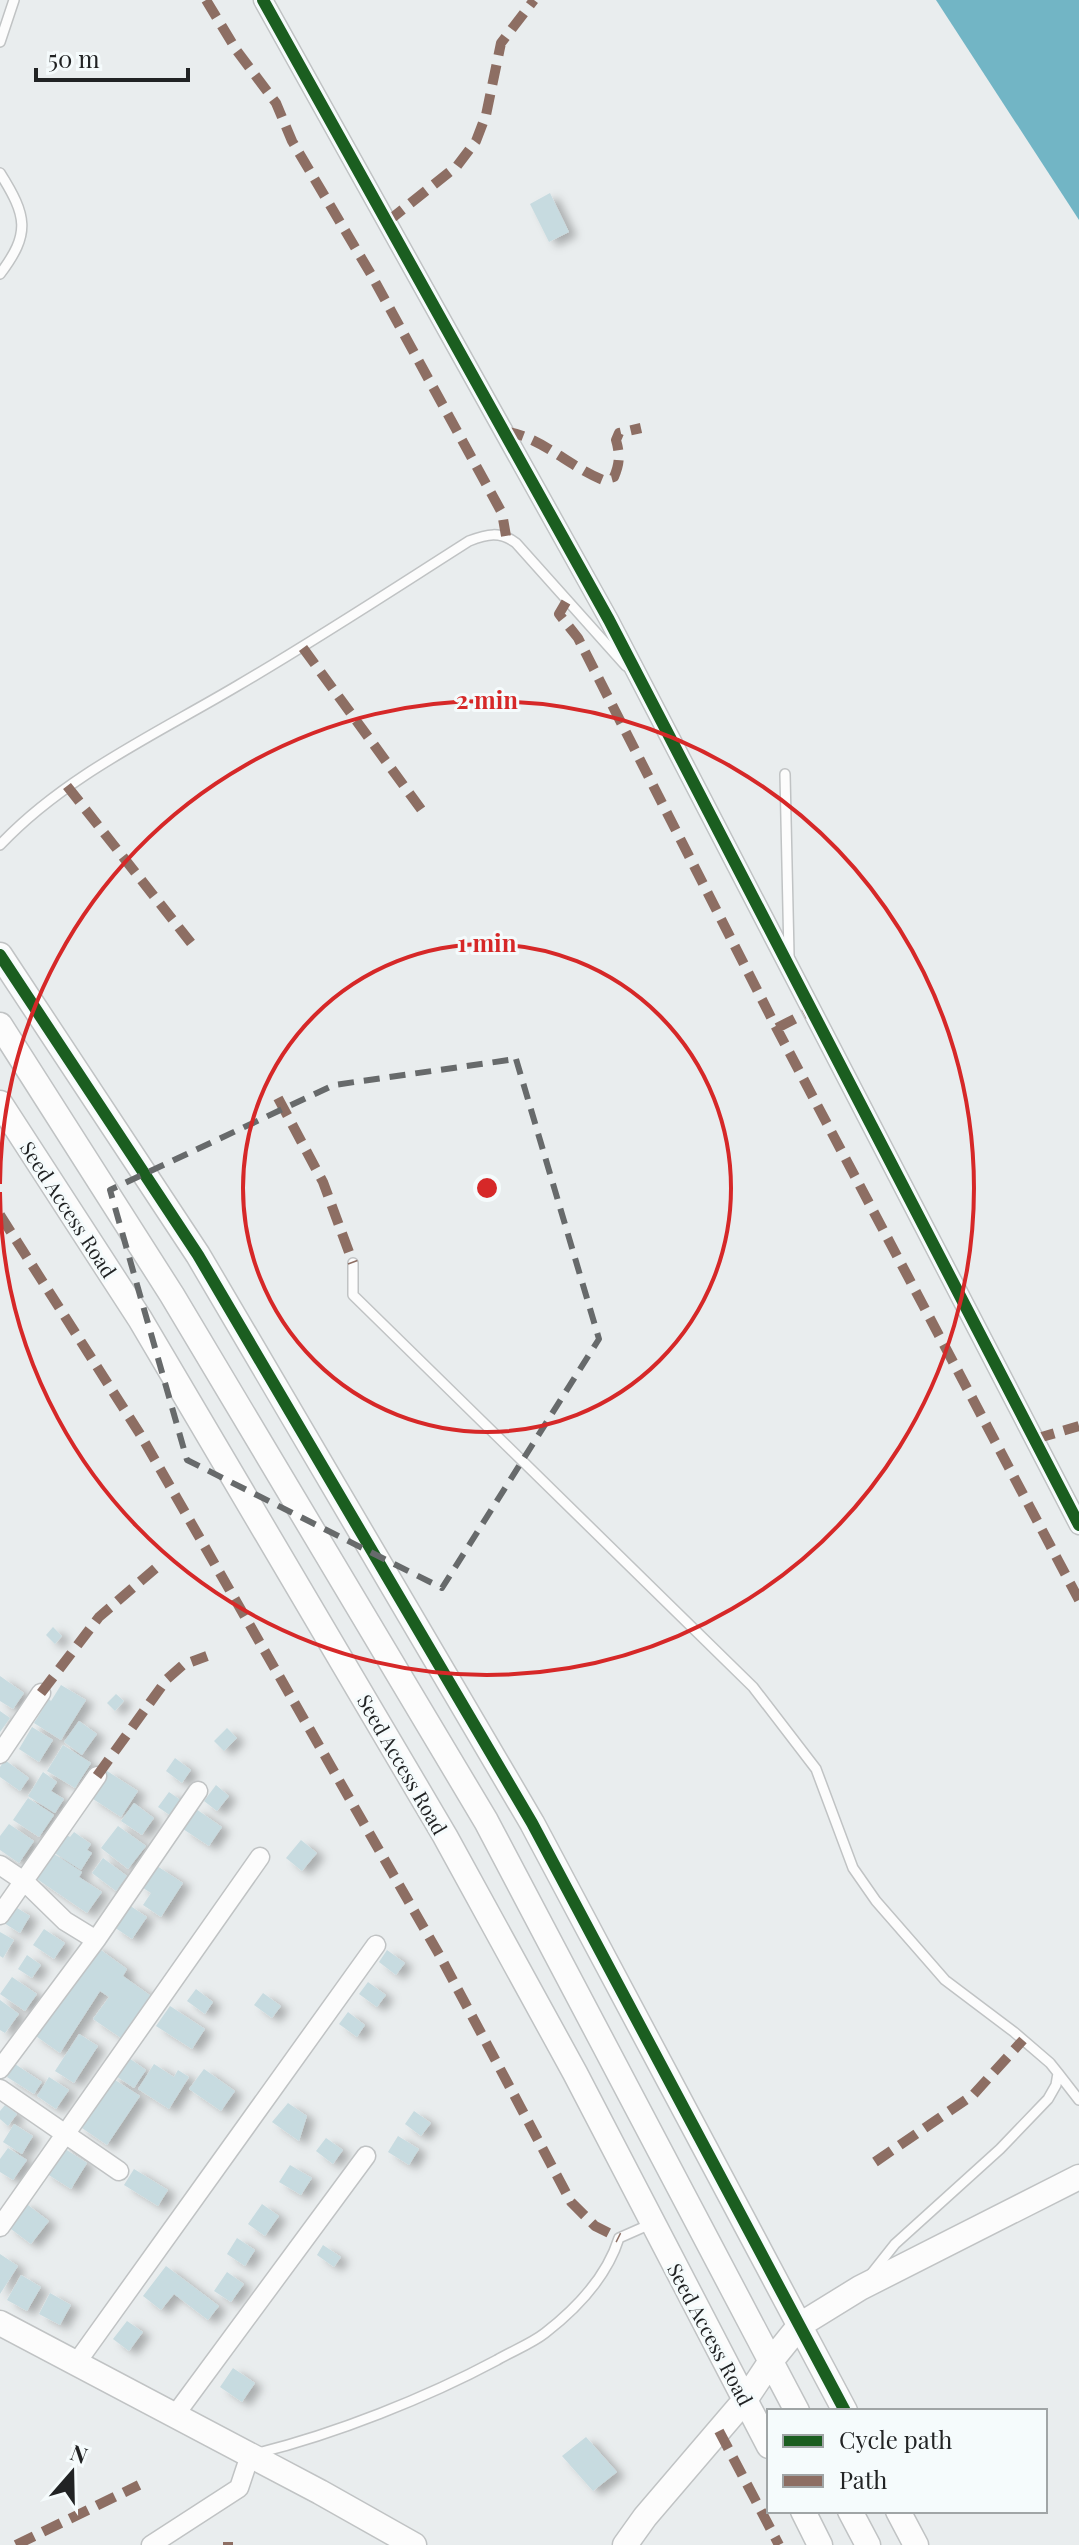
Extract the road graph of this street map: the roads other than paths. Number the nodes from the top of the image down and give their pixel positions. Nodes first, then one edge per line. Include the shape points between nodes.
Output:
1 (14, 0) edge
2 (263, 0) edge
3 (0, 42) edge
4 (0, 173) edge
5 (0, 274) edge
6 (642, 684) junction
7 (785, 774) dead end
8 (0, 845) edge
9 (0, 955) edge
10 (789, 967) junction
11 (0, 1025) edge
12 (0, 1103) edge
13 (353, 1263) dead end
14 (1079, 1525) edge
15 (41, 1693) dead end
16 (0, 1754) edge
17 (97, 1776) dead end
18 (198, 1791) dead end
19 (260, 1857) dead end
20 (0, 1865) edge
21 (25, 1882) junction
22 (0, 1915) edge
23 (96, 1940) junction
24 (376, 1945) dead end
25 (0, 2069) edge
26 (1058, 2073) junction
27 (0, 2089) edge
28 (1079, 2100) edge
29 (65, 2136) junction
30 (366, 2156) dead end
31 (119, 2171) dead end
32 (1079, 2177) edge
33 (653, 2223) junction
34 (0, 2227) edge
35 (860, 2288) junction
36 (0, 2323) edge
37 (800, 2325) junction
38 (771, 2361) junction
39 (77, 2362) junction
40 (745, 2400) junction
41 (796, 2409) edge
42 (844, 2409) edge
43 (175, 2415) junction
44 (767, 2442) edge
45 (250, 2455) junction
46 (804, 2513) edge
47 (851, 2513) edge
48 (899, 2513) edge
49 (151, 2545) edge
50 (414, 2545) edge
51 (625, 2545) edge
52 (820, 2545) edge
53 (868, 2545) edge
54 (916, 2545) edge

1 - 3 lane
2 - 6 street
4 - 5 lane via 21,212 23,231 17,252
6 - 8 lane via 516,543 506,536 483,535 67,786
6 - 10 street
7 - 10 lane
9 - 37 street via 198,1255 532,1823
10 - 14 street
11 - 38 street, Seed Access Road via 172,1295 486,1821
12 - 33 street, Seed Access Road via 140,1319 445,1836
13 - 26 lane via 353,1295 753,1687 816,1769 853,1868 876,1901 945,1980
15 - 16 street
17 - 21 street
18 - 23 street
19 - 29 street
20 - 21 street
21 - 22 street
21 - 23 street via 65,1921
23 - 25 street
24 - 39 street
26 - 28 lane
26 - 35 lane via 1048,2099 895,2244
27 - 29 street
29 - 31 street
29 - 34 street
30 - 43 street
32 - 35 street
33 - 40 street, Seed Access Road
33 - 45 lane via 619,2238 590,2291 544,2334 463,2378 306,2442
35 - 37 street
36 - 39 street
37 - 38 street
37 - 42 street
38 - 40 street
38 - 41 street, Seed Access Road
39 - 43 street
40 - 44 street, Seed Access Road
40 - 51 street
43 - 45 street
45 - 49 street via 239,2488
45 - 50 street
46 - 52 street
47 - 53 street
48 - 54 street

